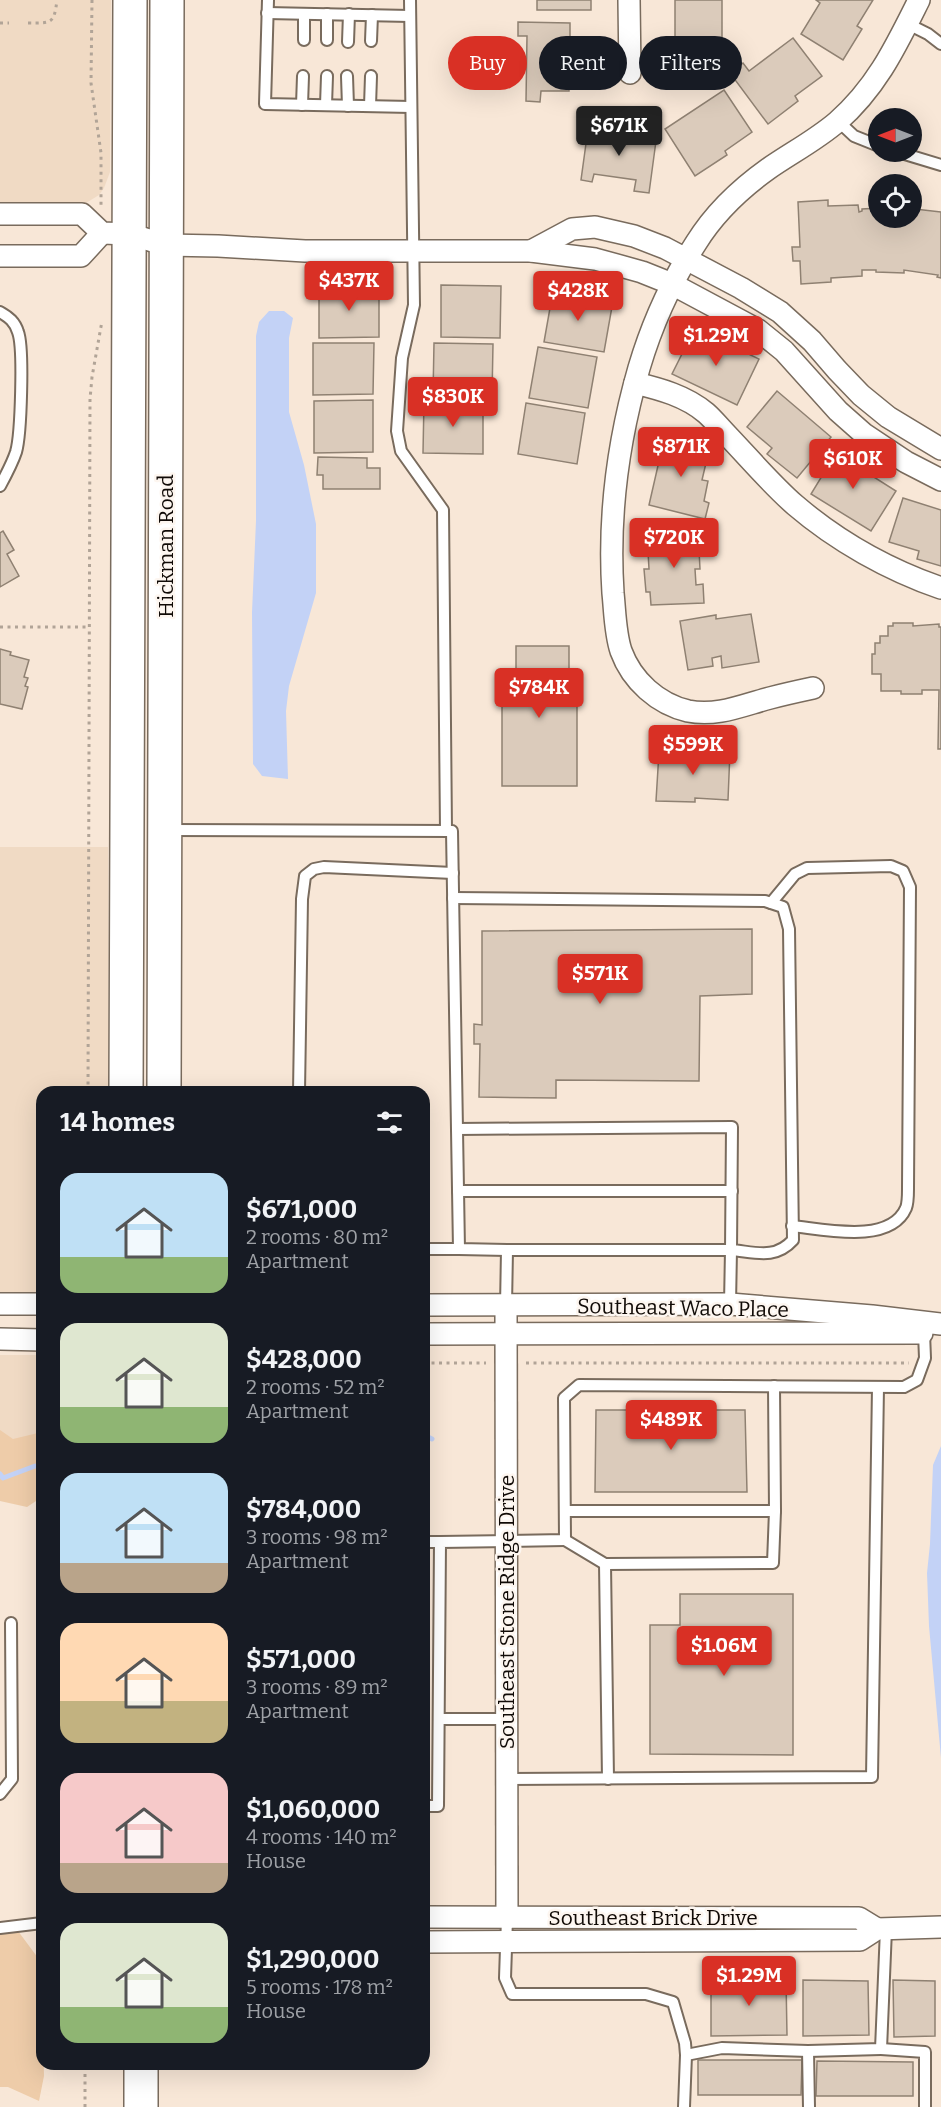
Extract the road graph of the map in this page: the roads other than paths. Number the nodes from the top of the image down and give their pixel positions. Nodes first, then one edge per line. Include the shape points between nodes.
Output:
1 (130, 0) edge
2 (167, 0) edge
3 (268, 0) edge
4 (410, 0) edge
5 (629, 0) edge
6 (919, 0) edge
7 (267, 13) junction
8 (304, 14) junction
9 (327, 14) junction
10 (349, 14) junction
11 (372, 15) junction
12 (410, 16) junction
13 (908, 24) junction
14 (304, 40) dead end
15 (327, 40) dead end
16 (372, 41) dead end
17 (348, 42) dead end
18 (941, 44) edge
19 (630, 73) dead end
20 (303, 76) dead end
21 (327, 76) dead end
22 (347, 76) dead end
23 (371, 76) dead end
24 (302, 105) junction
25 (326, 105) junction
26 (348, 106) junction
27 (370, 106) junction
28 (411, 107) junction
29 (838, 121) junction
30 (868, 142) edge
31 (922, 159) edge
32 (941, 165) edge
33 (0, 214) edge
34 (115, 233) junction
35 (166, 245) junction
36 (531, 251) junction
37 (414, 252) junction
38 (0, 256) edge
39 (686, 260) junction
40 (672, 284) junction
41 (4, 314) edge
42 (635, 383) junction
43 (941, 449) edge
44 (941, 480) edge
45 (0, 486) edge
46 (941, 588) edge
47 (813, 688) dead end
48 (166, 830) junction
49 (446, 831) junction
50 (453, 873) junction
51 (453, 898) junction
52 (771, 903) junction
53 (126, 1086) edge
54 (164, 1086) edge
55 (299, 1086) edge
56 (457, 1129) junction
57 (458, 1191) junction
58 (732, 1191) junction
59 (792, 1226) junction
60 (430, 1249) edge
61 (459, 1249) junction
62 (507, 1250) junction
63 (731, 1250) junction
64 (0, 1304) edge
65 (36, 1304) edge
66 (730, 1304) junction
67 (430, 1305) edge
68 (506, 1306) junction
69 (935, 1329) edge
70 (506, 1333) junction
71 (430, 1334) edge
72 (0, 1340) edge
73 (36, 1340) edge
74 (774, 1386) junction
75 (878, 1387) junction
76 (565, 1511) junction
77 (775, 1511) junction
78 (566, 1540) junction
79 (430, 1542) edge
80 (440, 1542) junction
81 (507, 1542) junction
82 (605, 1564) junction
83 (11, 1623) dead end
84 (439, 1719) junction
85 (507, 1719) junction
86 (507, 1779) junction
87 (608, 1779) junction
88 (0, 1794) edge
89 (430, 1806) edge
90 (430, 1917) edge
91 (507, 1918) junction
92 (36, 1924) edge
93 (941, 1927) edge
94 (0, 1928) edge
95 (882, 1929) junction
96 (507, 1941) junction
97 (430, 1942) edge
98 (881, 2049) junction
99 (808, 2050) junction
100 (686, 2055) junction
101 (123, 2070) edge
102 (141, 2070) edge
103 (161, 2070) edge
104 (123, 2107) edge
105 (141, 2107) edge
106 (161, 2107) edge
107 (684, 2107) edge
108 (809, 2107) edge
109 (926, 2107) edge

1 - 34 highway, Hickman Road
2 - 35 highway, Hickman Road
3 - 7 lane
4 - 12 lane
5 - 19 street
6 - 13 street
7 - 8 lane
7 - 24 lane via 265,104
8 - 9 lane
8 - 14 lane
9 - 10 lane
9 - 15 lane
10 - 11 lane
10 - 17 lane
11 - 12 lane
11 - 16 lane
12 - 28 lane
13 - 18 lane
13 - 29 street via 869,88
20 - 24 lane
21 - 25 lane
22 - 26 lane
23 - 27 lane
24 - 25 lane
25 - 26 lane
26 - 27 lane
27 - 28 lane
28 - 37 lane
29 - 30 lane via 854,136
29 - 39 street via 740,192 715,217
31 - 32 lane
33 - 34 street via 82,214
34 - 35 street
34 - 38 street via 81,256
34 - 53 highway, Hickman Road
35 - 37 street
35 - 48 highway, Hickman Road
36 - 37 street
36 - 39 street via 572,229 595,226 634,236
36 - 40 street via 596,259
37 - 49 lane via 414,305 402,358 397,431 401,451 443,510
39 - 40 street
39 - 43 street via 780,312 812,340 861,395 888,417
40 - 42 street
40 - 44 street via 758,330 784,351 864,434
41 - 45 lane via 20,335 20,429 16,451
42 - 46 street via 661,389 706,413 796,505 882,563
42 - 47 street via 618,462 613,514 615,619 628,667 653,695 688,711 728,711
48 - 49 lane
48 - 54 highway, Hickman Road
49 - 50 lane via 452,831
50 - 51 lane
50 - 55 lane via 324,867 305,876
51 - 52 lane
51 - 56 lane
52 - 59 lane via 783,907 789,929
52 - 59 lane via 795,874 807,868 891,866 903,870 910,886 906,1207 895,1222 879,1230 842,1232
56 - 57 lane
56 - 58 lane via 732,1127
57 - 58 lane
57 - 61 lane
58 - 63 lane
59 - 63 lane via 793,1240 774,1254
60 - 61 lane
61 - 62 lane
62 - 63 lane
62 - 68 lane
63 - 66 lane
64 - 65 street
66 - 68 street, Southeast Waco Place
66 - 69 street, Southeast Waco Place via 872,1316
67 - 68 street, Southeast Waco Place
68 - 70 street, Southeast Stone Ridge Drive
69 - 70 street, Southeast Waco Place
69 - 75 lane via 917,1380 903,1387
70 - 71 street, Southeast Waco Place
70 - 81 street, Southeast Stone Ridge Drive
72 - 73 street
74 - 75 lane
74 - 76 lane via 579,1385 564,1398
74 - 77 lane
75 - 87 lane via 872,1777
76 - 77 lane
76 - 78 lane
77 - 82 lane via 773,1563
78 - 81 lane
78 - 82 lane
79 - 80 lane
80 - 81 lane
80 - 84 lane
81 - 85 street, Southeast Stone Ridge Drive
82 - 87 lane
83 - 88 lane via 12,1779
84 - 85 lane
84 - 89 lane via 438,1806
85 - 86 street, Southeast Stone Ridge Drive
86 - 87 lane
86 - 91 street, Southeast Stone Ridge Drive
90 - 91 street, Southeast Brick Drive
91 - 95 street, Southeast Brick Drive via 859,1918
91 - 96 lane
92 - 94 lane
93 - 95 street, Southeast Brick Drive
95 - 96 street, Southeast Brick Drive via 860,1940
95 - 98 lane
96 - 97 street, Southeast Brick Drive
96 - 100 lane via 505,1978 512,1994 646,1994 673,2002
98 - 99 lane
98 - 109 lane via 925,2052
99 - 100 lane via 722,2049
99 - 108 lane
100 - 107 lane
101 - 104 highway
102 - 105 highway
103 - 106 highway

